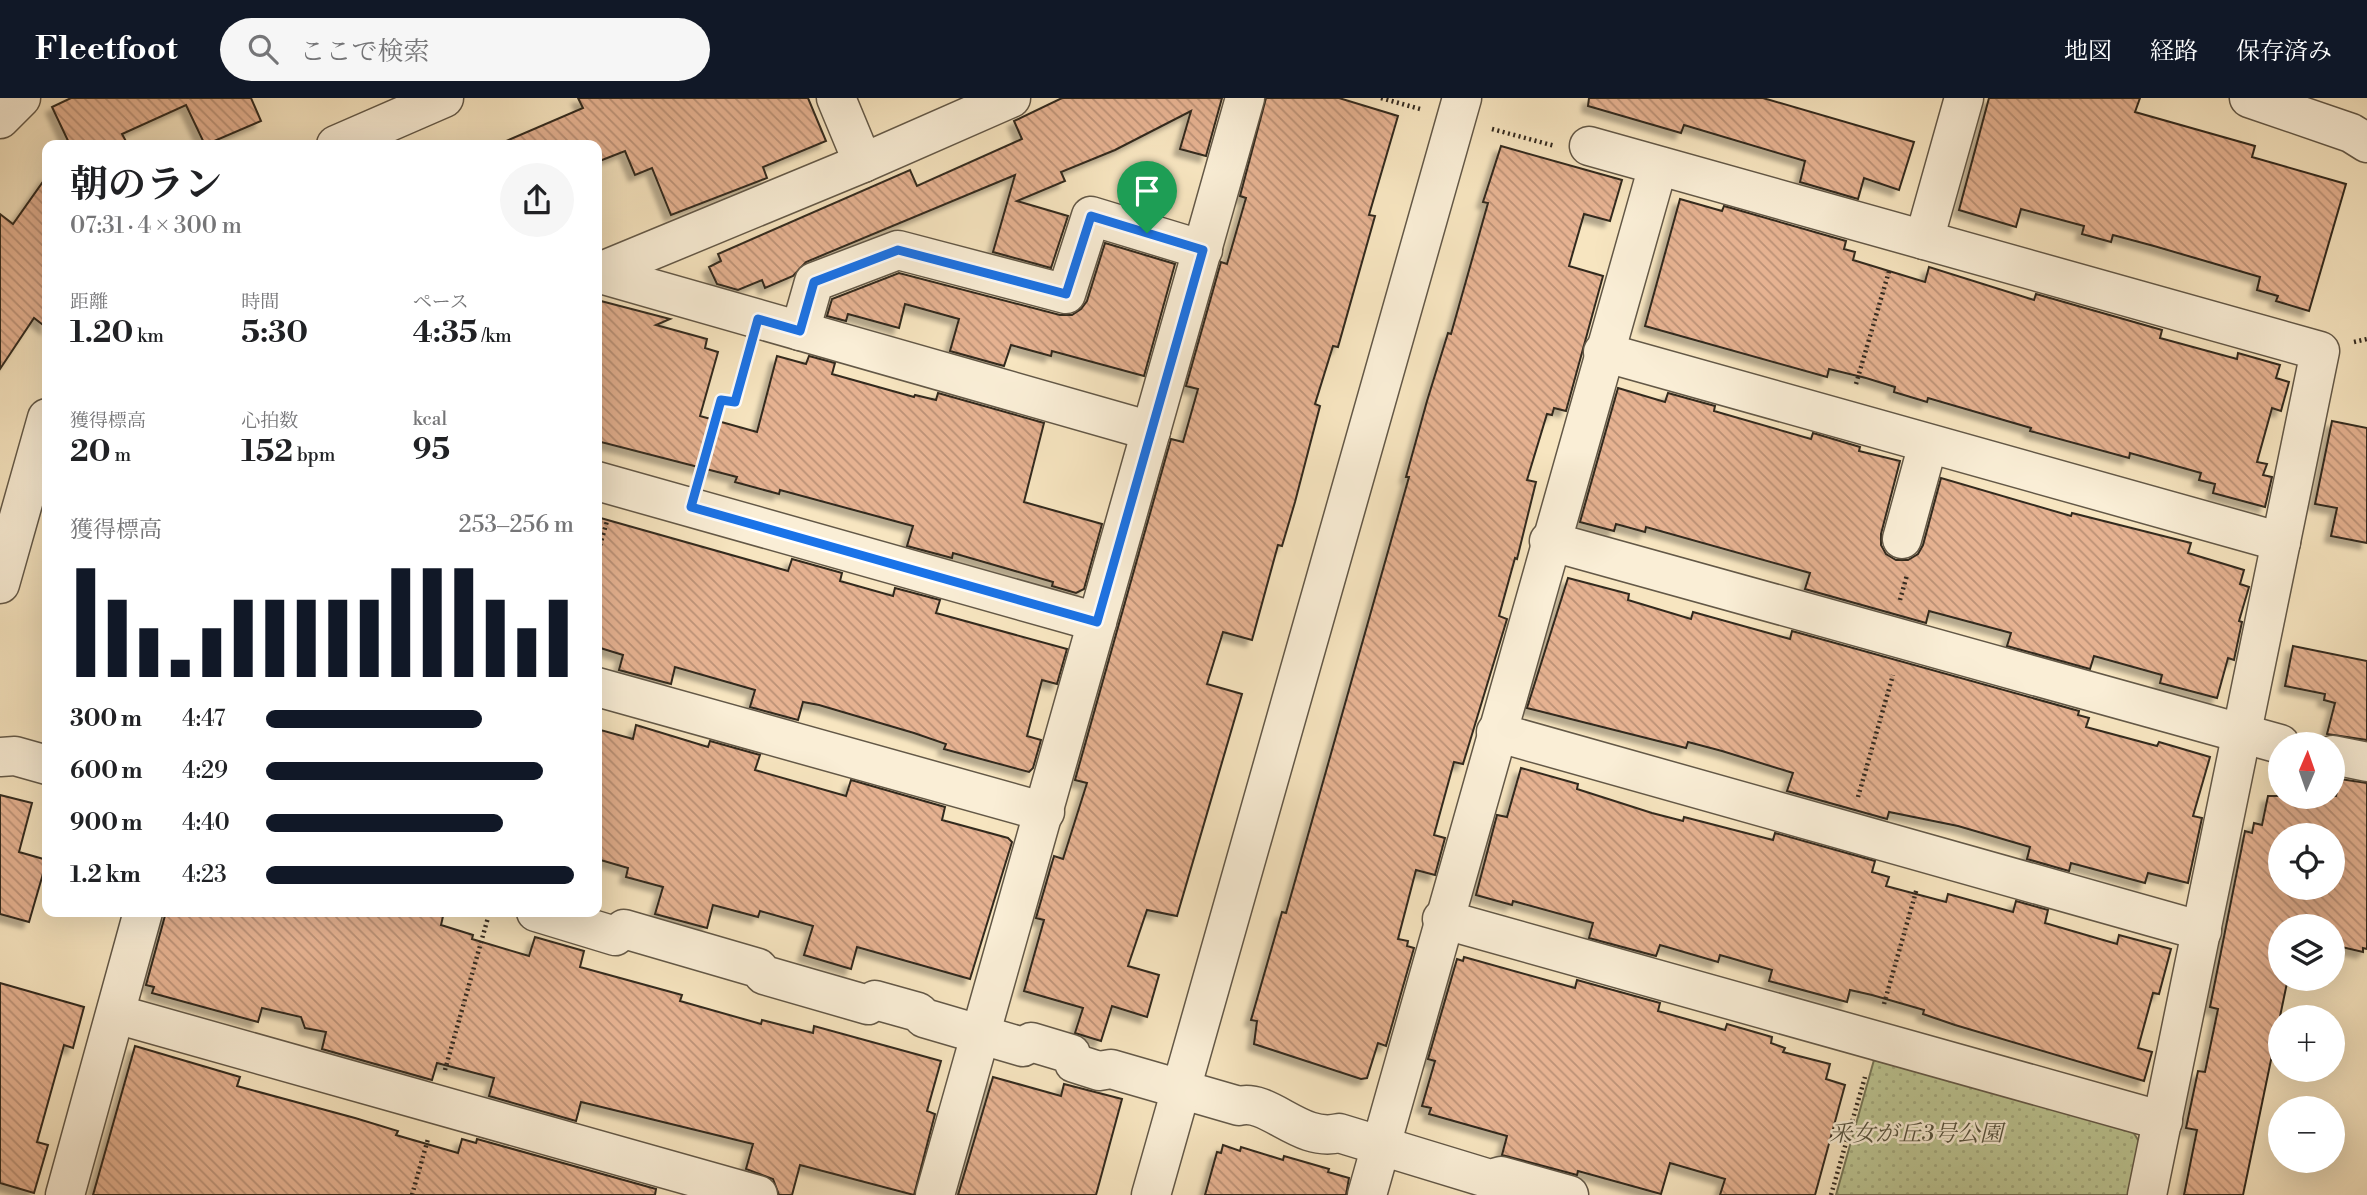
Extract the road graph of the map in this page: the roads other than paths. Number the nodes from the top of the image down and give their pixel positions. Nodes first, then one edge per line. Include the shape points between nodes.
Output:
1 (21, 98) edge
2 (444, 98) edge
3 (836, 98) edge
4 (1011, 98) edge
5 (1245, 98) edge
6 (1462, 98) edge
7 (1964, 98) edge
8 (2249, 98) edge
9 (0, 119) edge
10 (347, 140) edge
11 (2367, 143) edge
12 (1589, 146) dead end
13 (863, 163) junction
14 (1658, 166) junction
15 (1912, 237) junction
16 (1203, 250) junction
17 (602, 271) edge
18 (602, 274) edge
19 (800, 331) junction
20 (1603, 352) junction
21 (42, 428) edge
22 (1152, 431) junction
23 (1928, 444) junction
24 (602, 482) edge
25 (13, 487) edge
26 (1902, 539) road end
27 (1549, 541) junction
28 (2280, 542) junction
29 (0, 584) edge
30 (1097, 622) junction
31 (602, 688) edge
32 (1496, 732) junction
33 (2243, 736) junction
34 (2268, 741) edge
35 (0, 757) edge
36 (2345, 757) edge
37 (2367, 762) edge
38 (42, 763) edge
39 (1045, 812) junction
40 (143, 917) edge
41 (552, 917) edge
42 (1442, 919) junction
43 (2202, 931) junction
44 (116, 1014) junction
45 (980, 1035) junction
46 (1181, 1089) junction
47 (2163, 1121) junction
48 (1380, 1145) junction
49 (65, 1195) edge
50 (758, 1195) edge
51 (935, 1195) edge
52 (1151, 1195) edge
53 (1367, 1195) edge
54 (1569, 1195) edge
55 (2147, 1195) edge

1 - 9 street
2 - 10 street
3 - 13 street
4 - 13 street
5 - 16 street
6 - 46 street
7 - 15 street
8 - 11 street via 2351,133
12 - 14 street
13 - 17 street
14 - 15 street
14 - 20 street
15 - 28 street via 2320,351
16 - 19 street via 1091,216 1066,294 898,250 814,282
16 - 22 street
18 - 19 street
19 - 22 street
20 - 23 street
20 - 27 street
21 - 25 street
22 - 30 street
23 - 26 street
23 - 28 street
24 - 30 street
25 - 29 street
27 - 32 street
27 - 33 street
28 - 33 street
30 - 39 street
31 - 39 street
32 - 42 street
32 - 43 street
33 - 34 street
33 - 43 street
35 - 38 street via 15,755
36 - 37 street
39 - 45 street
40 - 44 street
41 - 45 street via 615,936 624,929 868,1005 875,1000 918,1012 924,1018
42 - 47 street
42 - 48 street
43 - 47 street
44 - 49 street
44 - 50 street
45 - 46 street via 1023,1047 1031,1042 1071,1054 1074,1063
45 - 51 street
46 - 48 street via 1276,1114 1287,1124 1327,1136 1339,1133
46 - 52 street
47 - 55 street
48 - 53 street
48 - 54 street via 1490,1180 1501,1176

